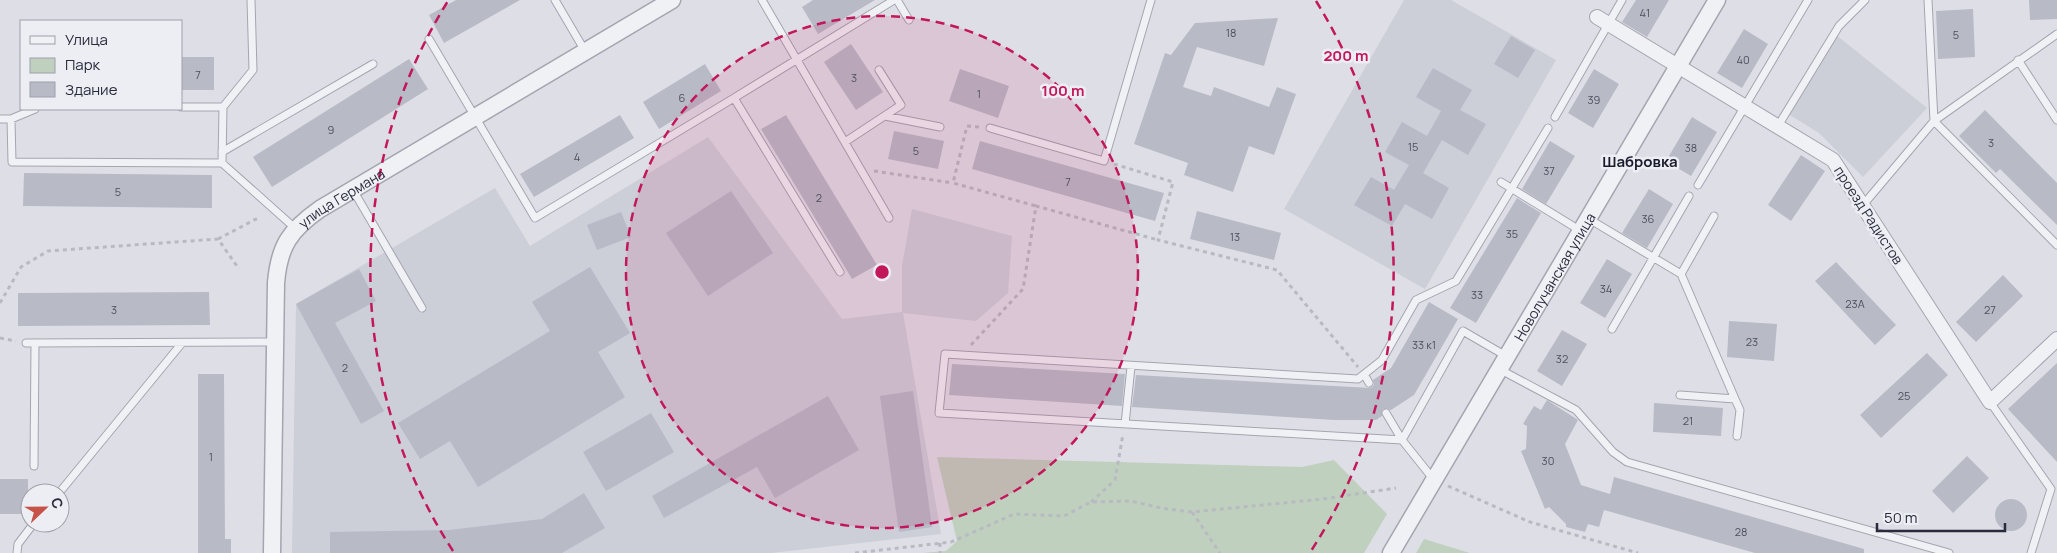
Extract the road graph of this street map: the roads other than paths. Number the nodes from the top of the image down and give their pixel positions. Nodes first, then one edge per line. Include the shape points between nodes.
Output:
1 (251, 0) edge
2 (554, 0) edge
3 (672, 0) edge
4 (762, 0) edge
5 (895, 0) edge
6 (1151, 0) edge
7 (1622, 0) edge
8 (1716, 0) edge
9 (1808, 0) edge
10 (1865, 0) edge
11 (1928, 0) edge
12 (909, 20) dead end
13 (1603, 21) junction
14 (2057, 34) edge
15 (429, 39) dead end
16 (585, 52) junction
17 (797, 59) junction
18 (2018, 60) junction
19 (373, 64) dead end
20 (1679, 66) junction
21 (879, 70) dead end
22 (734, 98) junction
23 (1745, 105) junction
24 (182, 107) edge
25 (223, 107) junction
26 (33, 110) edge
27 (885, 116) junction
28 (475, 117) junction
29 (1555, 117) dead end
30 (0, 119) edge
31 (12, 119) junction
32 (2057, 120) edge
33 (1934, 121) junction
34 (1778, 126) junction
35 (940, 127) dead end
36 (990, 128) road end
37 (1548, 128) dead end
38 (845, 142) junction
39 (222, 152) junction
40 (222, 163) junction
41 (1501, 182) dead end
42 (1698, 185) dead end
43 (1510, 188) junction
44 (353, 190) junction
45 (1689, 196) dead end
46 (1863, 205) junction
47 (1714, 216) dead end
48 (889, 218) dead end
49 (1585, 225) junction
50 (296, 229) junction
51 (2057, 245) edge
52 (1653, 257) junction
53 (840, 272) dead end
54 (1681, 274) junction
55 (422, 308) dead end
56 (1612, 329) dead end
57 (2057, 339) edge
58 (274, 342) junction
59 (26, 343) dead end
60 (182, 343) junction
61 (35, 344) junction
62 (1502, 362) junction
63 (1131, 366) junction
64 (1364, 374) junction
65 (1369, 383) dead end
66 (1680, 395) dead end
67 (1735, 398) junction
68 (1990, 402) junction
69 (1386, 413) dead end
70 (1125, 424) junction
71 (1737, 436) dead end
72 (1402, 440) junction
73 (34, 466) dead end
74 (1434, 480) junction
75 (67, 483) edge
76 (26, 533) edge
77 (17, 553) edge
78 (272, 553) edge
79 (1391, 553) edge
80 (1949, 553) edge
81 (2031, 553) edge

1 - 25 lane via 253,70
2 - 16 lane
3 - 16 street, улица Германа
4 - 17 lane
5 - 12 lane
5 - 17 lane
6 - 36 lane via 1104,161
7 - 13 lane
8 - 20 street, Новолучанская улица
9 - 23 lane
10 - 34 lane via 1839,26
11 - 33 lane
13 - 20 street, проезд Радистов
13 - 29 lane
14 - 18 lane
15 - 28 lane
16 - 28 street, улица Германа
17 - 22 lane
17 - 38 lane
18 - 32 lane
18 - 33 lane
19 - 39 lane
20 - 23 street, проезд Радистов
20 - 49 street, Новолучанская улица
21 - 27 lane via 901,105
22 - 28 lane via 535,218
22 - 53 lane
23 - 34 street, проезд Радистов
23 - 42 lane
24 - 25 lane
25 - 39 lane
26 - 31 lane
27 - 35 lane
27 - 38 lane
28 - 44 street, улица Германа
30 - 31 lane
31 - 40 lane via 12,162
33 - 46 lane
33 - 51 lane
34 - 46 street, проезд Радистов via 1833,160
37 - 43 lane
38 - 48 lane
39 - 40 lane
40 - 50 lane
41 - 43 lane
43 - 49 lane
43 - 64 lane via 1456,281 1416,300 1382,360
44 - 50 street, улица Германа via 320,209
44 - 55 lane
45 - 52 lane
46 - 68 street, проезд Радистов
47 - 54 lane
49 - 52 lane
49 - 62 street, Новолучанская улица
50 - 58 street, улица Германа via 280,257
52 - 54 lane
52 - 56 lane
54 - 67 lane
57 - 68 street
58 - 60 lane
58 - 78 street, улица Германа
59 - 61 lane
60 - 61 lane
60 - 75 lane
61 - 73 lane
62 - 72 lane via 1463,331
62 - 74 street, Новолучанская улица
62 - 80 lane via 1576,410 1613,452 1627,462
63 - 64 lane via 1358,379
63 - 70 lane
63 - 70 lane via 945,354 939,413
64 - 65 lane
66 - 67 lane
67 - 71 lane via 1740,410
68 - 81 lane via 2051,489
69 - 72 lane
70 - 72 lane
72 - 74 lane
74 - 79 street, Новолучанская улица
76 - 77 lane via 18,544

